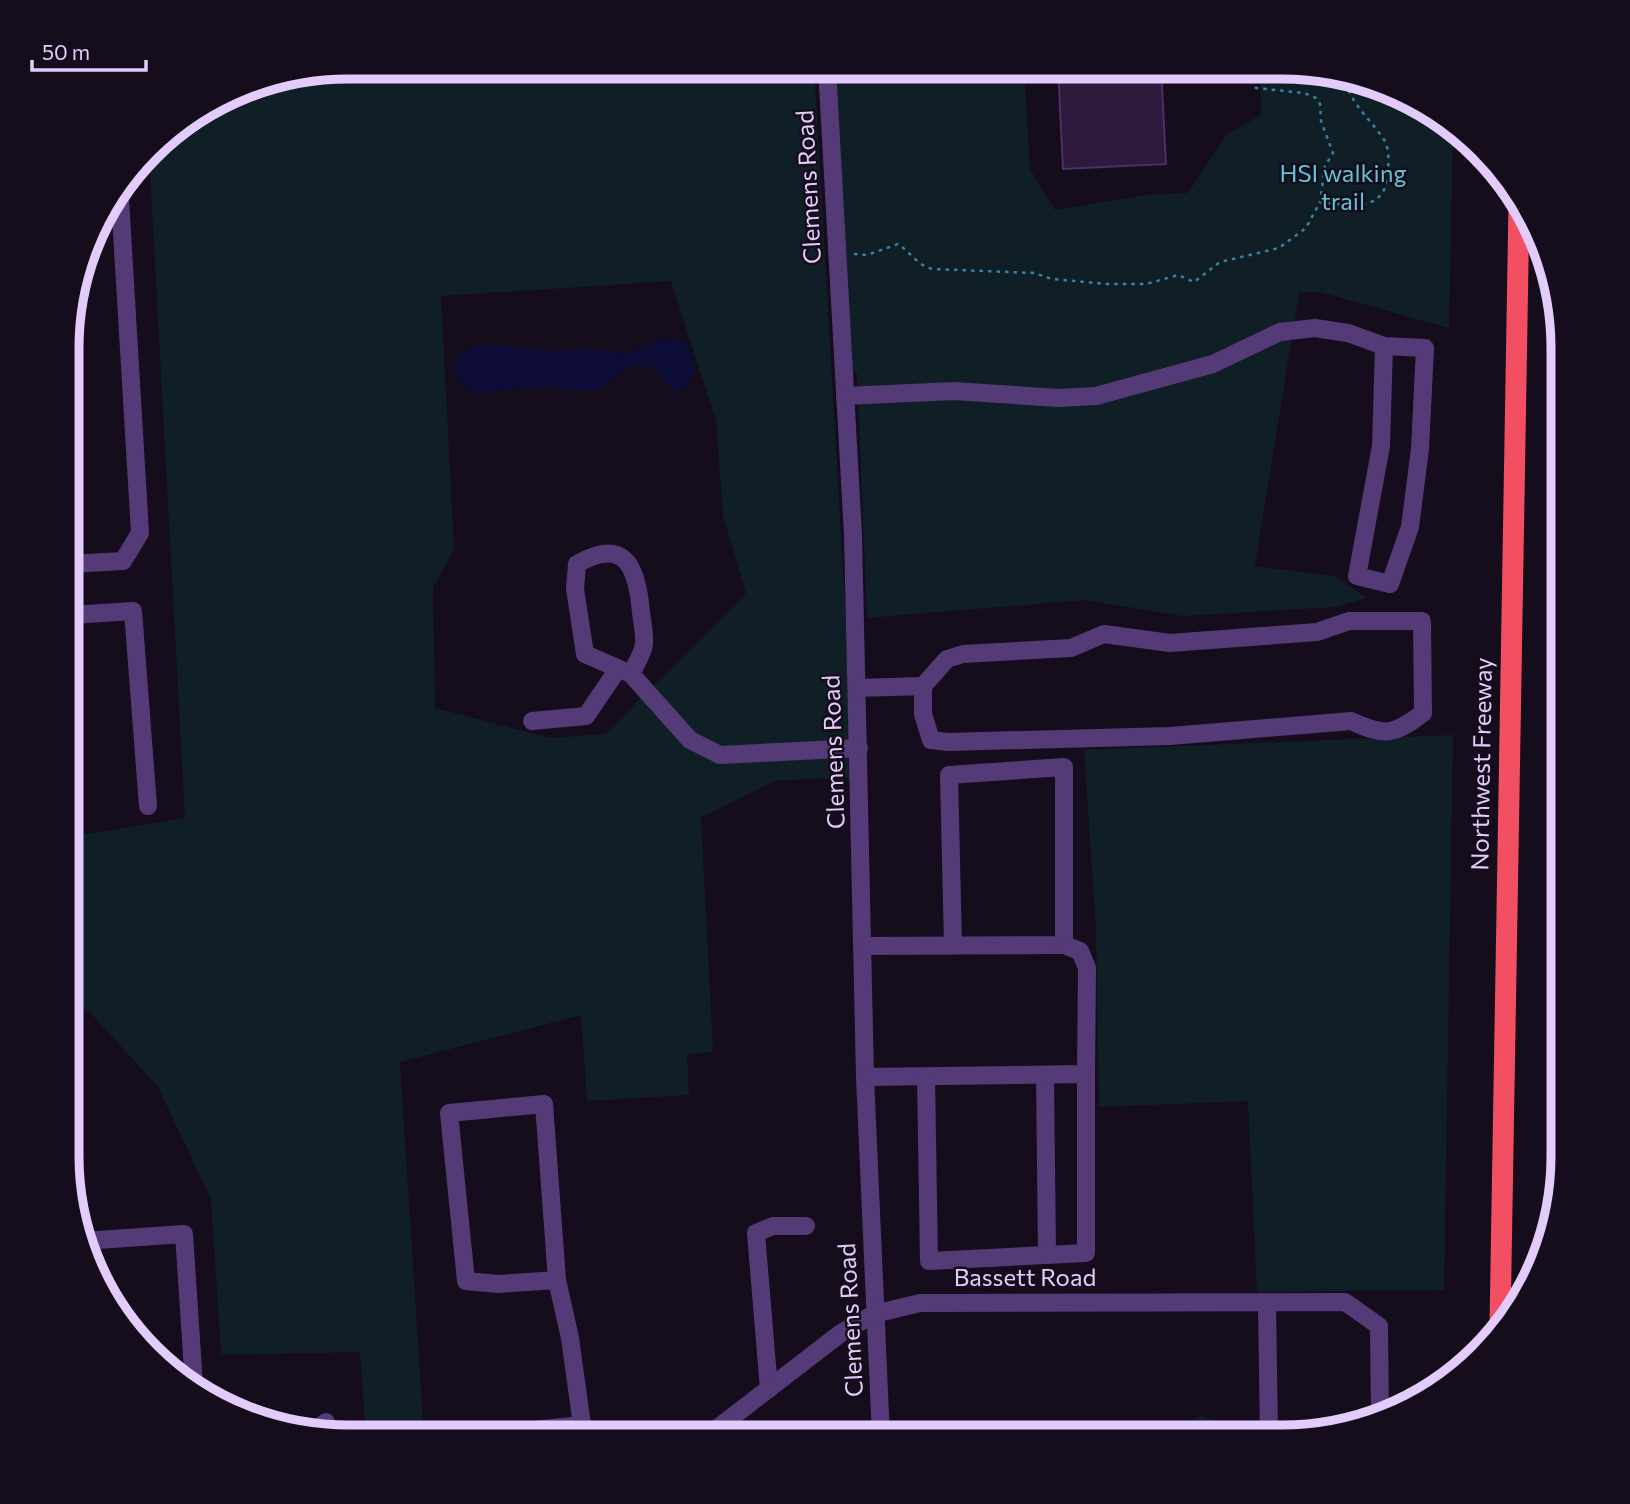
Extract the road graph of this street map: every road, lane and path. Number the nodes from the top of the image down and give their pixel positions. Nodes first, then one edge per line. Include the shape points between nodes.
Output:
1 (828, 79) edge
2 (1249, 79) edge
3 (1348, 87) edge
4 (1320, 202) junction
5 (120, 204) edge
6 (1519, 220) edge
7 (854, 254) dead end
8 (1384, 346) junction
9 (845, 396) junction
10 (79, 563) edge
11 (79, 614) edge
12 (625, 671) junction
13 (923, 686) junction
14 (857, 688) junction
15 (532, 721) dead end
16 (859, 748) junction
17 (148, 806) dead end
18 (953, 945) junction
19 (1064, 945) junction
20 (864, 946) junction
21 (1086, 1074) junction
22 (1045, 1075) junction
23 (865, 1077) junction
24 (926, 1077) junction
25 (806, 1226) dead end
26 (92, 1240) edge
27 (1046, 1255) junction
28 (557, 1280) junction
29 (1267, 1303) junction
30 (874, 1314) junction
31 (1500, 1314) edge
32 (193, 1377) edge
33 (769, 1389) junction
34 (1380, 1407) edge
35 (581, 1425) edge
36 (722, 1425) edge
37 (880, 1425) edge
38 (1269, 1425) edge

1 - 9 street, Clemens Road
2 - 4 path via 1256,88 1304,93 1320,104 1333,153 1325,166
3 - 4 path via 1384,140 1389,155 1387,189 1379,199 1365,204
4 - 7 path via 1306,228 1279,248 1220,262 1194,282 1178,275 1146,284 1107,284 1034,273 933,270 922,267 898,244 867,255
5 - 10 street via 140,533 123,561
6 - 31 highway, Northwest Freeway
8 - 8 street via 1381,446 1357,576 1390,584 1410,527 1425,348
8 - 9 street via 1315,328 1280,332 1213,364 1096,396 954,391
9 - 14 street, Clemens Road
11 - 17 street via 133,611
12 - 12 street via 585,654 575,589 577,564 596,553 611,552 632,567 639,581 644,646
12 - 15 street via 586,716
12 - 16 street via 690,740 720,755
13 - 13 street via 947,659 963,654 1071,648 1104,634 1170,643 1317,632 1349,621 1422,621 1423,713 1402,729 1378,734 1351,721 1143,737 948,742 931,740 923,714
13 - 14 street
14 - 16 street, Clemens Road
16 - 20 street, Clemens Road
18 - 19 street
18 - 19 street via 950,775 1064,767
18 - 20 street
19 - 21 street via 1080,951 1087,968
20 - 23 street, Clemens Road
21 - 22 street
21 - 27 street via 1086,1254
22 - 24 street
22 - 27 street
23 - 24 street
23 - 30 street, Clemens Road
24 - 27 street via 929,1261
25 - 33 street via 773,1226 756,1233
26 - 32 street via 184,1234
28 - 28 street via 544,1104 449,1113 466,1281
28 - 35 street
29 - 30 street, Bassett Road via 920,1303
29 - 34 street, Bassett Road via 1345,1303 1379,1326
29 - 38 street
30 - 33 street, Bassett Road via 841,1333
30 - 37 street, Clemens Road
33 - 36 street, Bassett Road

